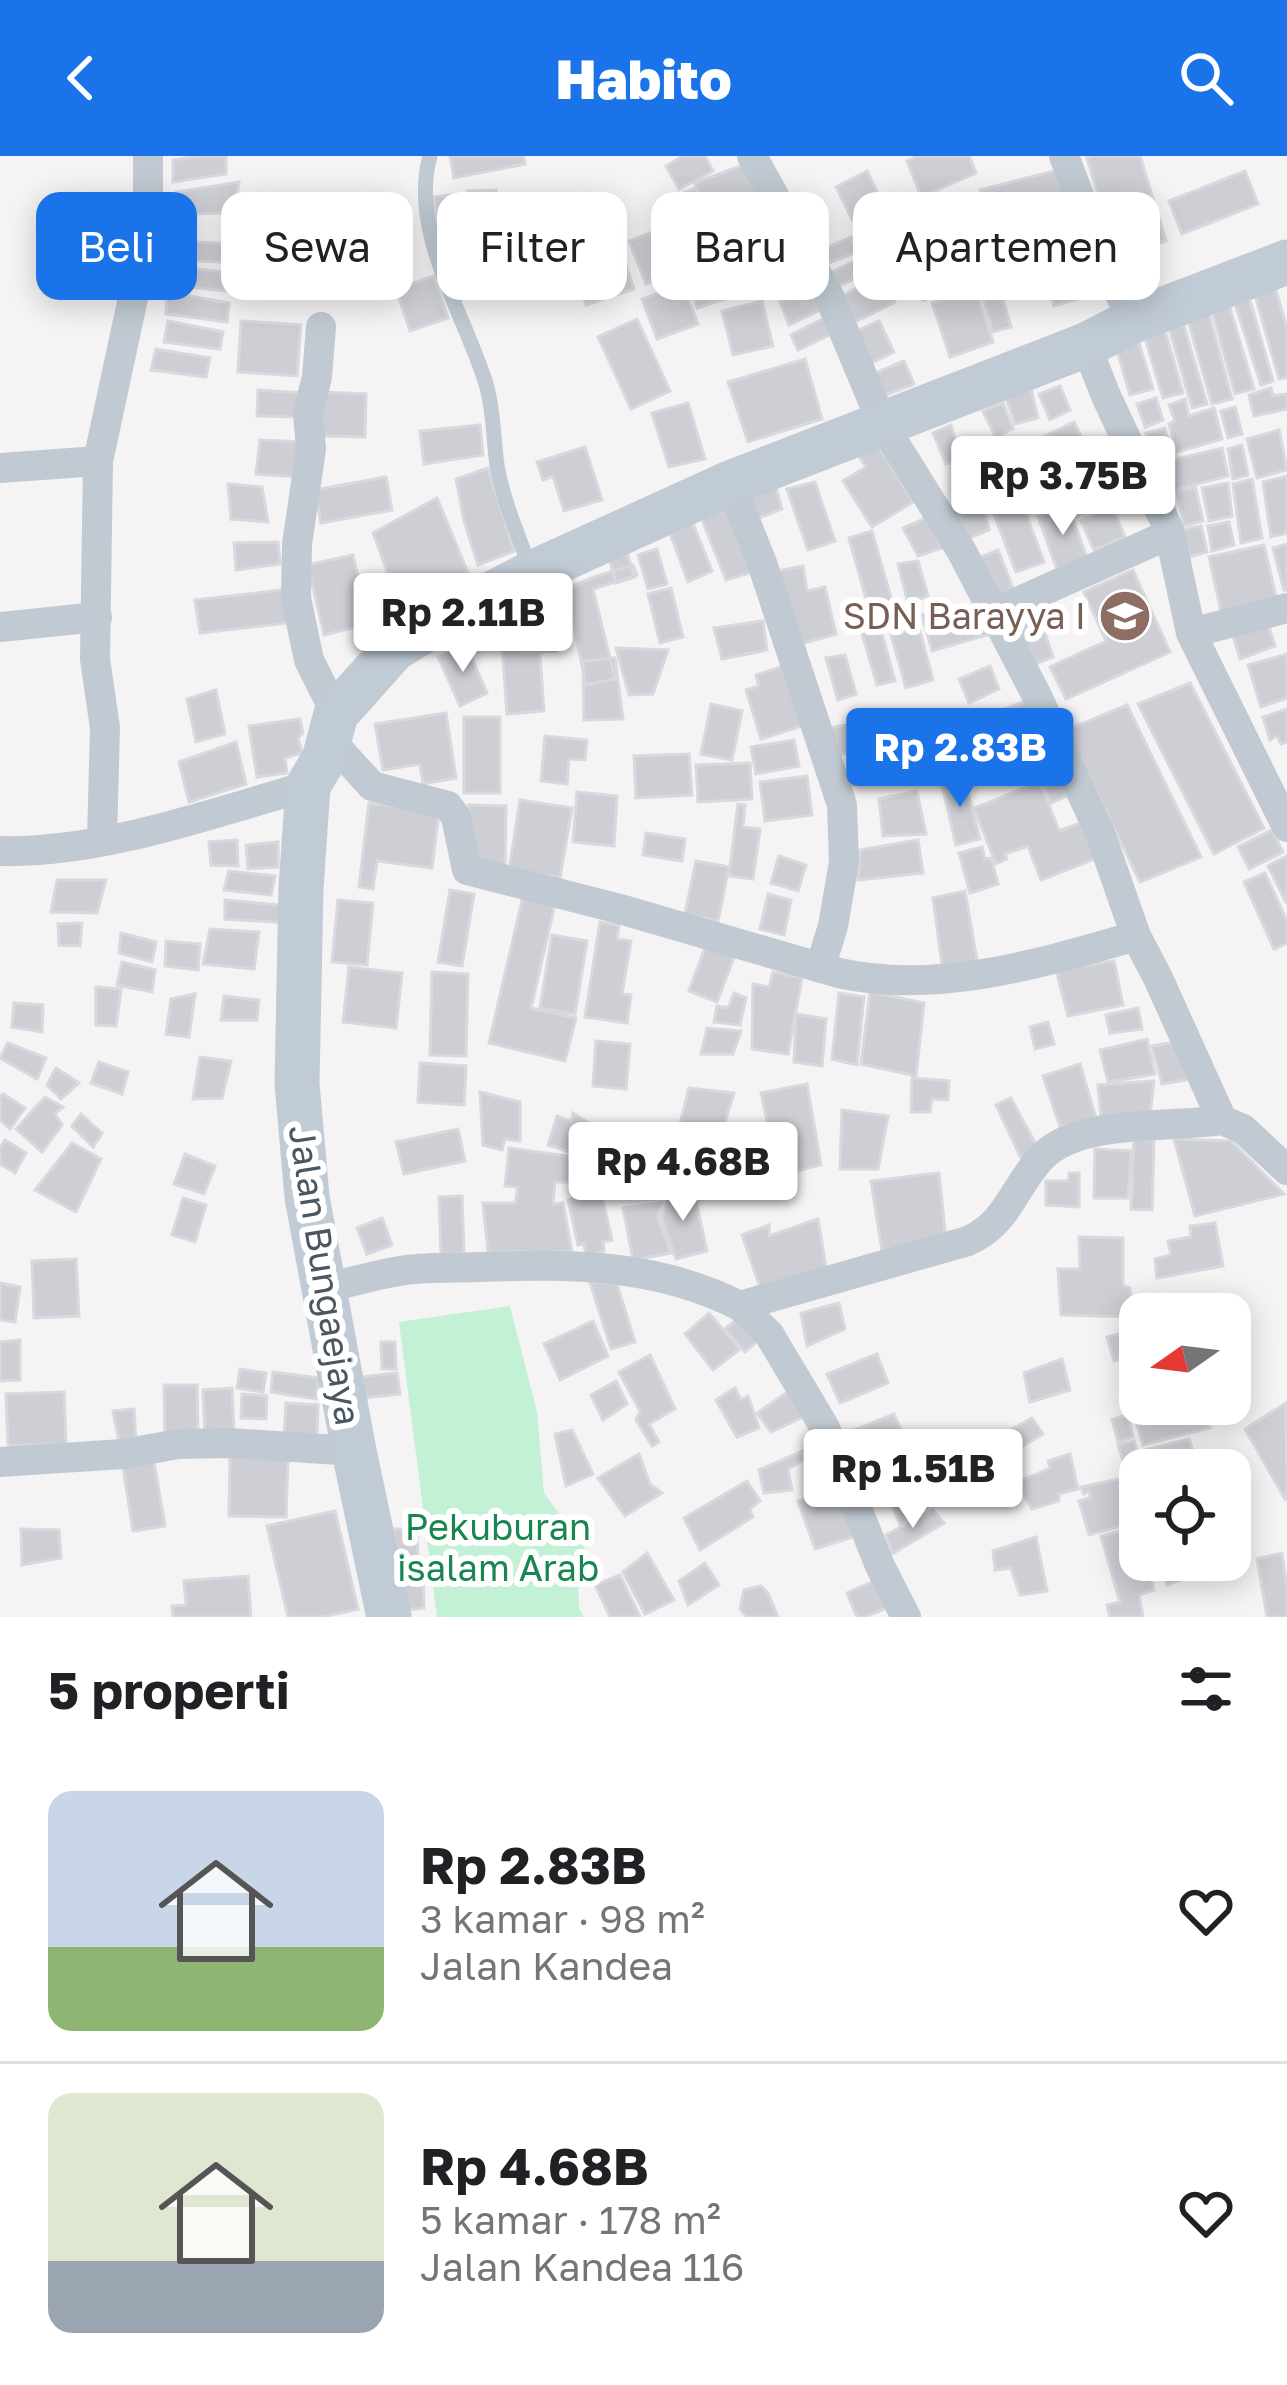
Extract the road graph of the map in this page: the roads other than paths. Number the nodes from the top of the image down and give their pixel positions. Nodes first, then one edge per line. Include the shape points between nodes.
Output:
1 (148, 156) edge
2 (430, 156) edge
3 (752, 156) edge
4 (1064, 156) edge
5 (1287, 262) edge
6 (1133, 321) junction
7 (321, 326) dead end
8 (1086, 345) junction
9 (884, 425) junction
10 (98, 460) junction
11 (0, 468) edge
12 (730, 483) junction
13 (1170, 534) junction
14 (532, 573) junction
15 (1287, 608) edge
16 (994, 613) junction
17 (97, 617) junction
18 (0, 626) edge
19 (1191, 633) junction
20 (333, 726) junction
21 (308, 786) junction
22 (1287, 827) edge
23 (102, 839) junction
24 (0, 850) edge
25 (1136, 936) junction
26 (820, 968) junction
27 (1222, 1120) junction
28 (1287, 1170) edge
29 (325, 1288) junction
30 (740, 1306) junction
31 (354, 1451) junction
32 (0, 1462) edge
33 (389, 1617) edge
34 (906, 1617) edge

1 - 10 street via 140,270
2 - 14 lane via 427,225 486,385 497,464
3 - 9 street via 830,296
4 - 6 street
5 - 6 street
6 - 8 street
7 - 20 street via 296,598
8 - 9 street
8 - 13 street
9 - 12 street
9 - 16 street
10 - 11 street
10 - 17 street
12 - 14 street
12 - 26 street via 842,805 844,862
13 - 16 street
13 - 19 street
14 - 20 street via 394,649
15 - 19 street
16 - 25 street via 1082,793
17 - 18 street
17 - 23 street
19 - 22 street
20 - 21 street
20 - 26 street via 372,786 448,806 473,873
21 - 23 street
21 - 29 street, Jalan Bungaejaya via 297,1084
23 - 24 street
25 - 26 street via 949,978 865,979
25 - 27 street
27 - 28 street
27 - 30 street via 1073,1138 1040,1158 984,1233
29 - 30 street via 428,1267 548,1265 659,1275
29 - 31 street, Jalan Bungaejaya
30 - 34 street via 770,1334 825,1428
31 - 32 street via 178,1444
31 - 33 street, Jalan Bungaejaya

